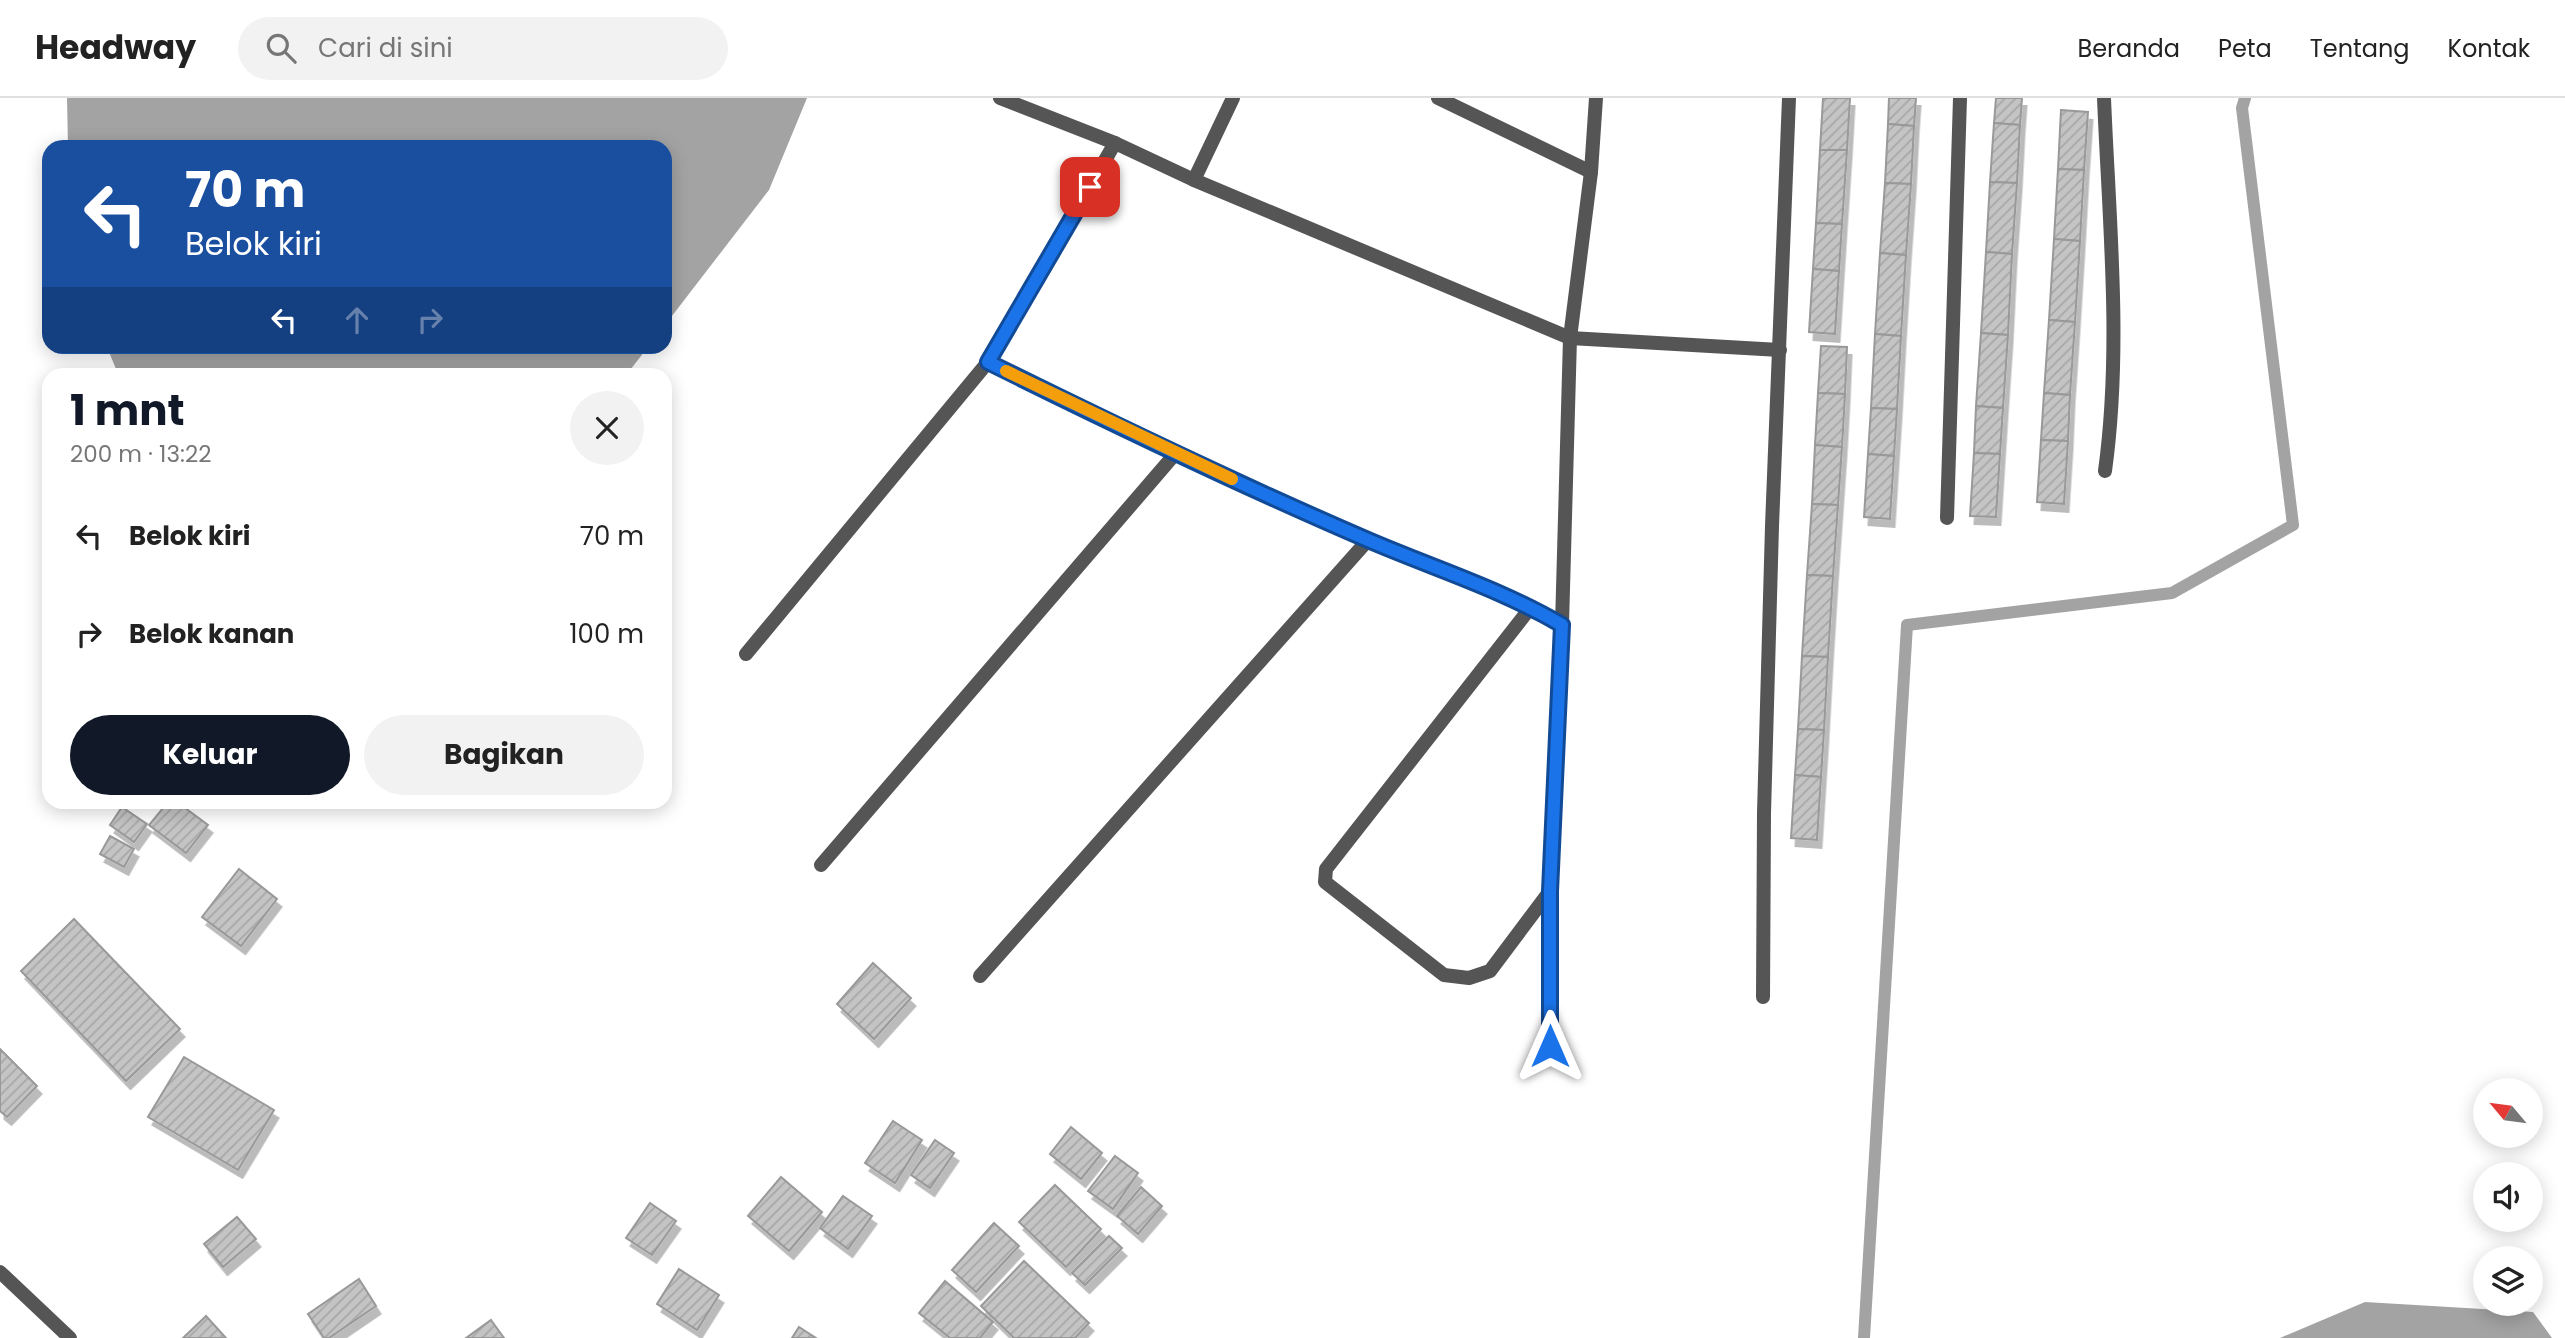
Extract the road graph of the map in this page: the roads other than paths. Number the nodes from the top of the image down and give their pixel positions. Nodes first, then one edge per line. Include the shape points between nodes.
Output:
1 (1000, 98) edge
2 (1042, 98) edge
3 (1233, 98) edge
4 (1438, 98) edge
5 (1596, 98) edge
6 (1789, 98) edge
7 (1960, 98) edge
8 (2104, 98) edge
9 (1036, 114) junction
10 (1115, 143) junction
11 (1591, 172) junction
12 (1194, 180) junction
13 (1570, 338) junction
14 (1780, 349) junction
15 (988, 362) junction
16 (1175, 454) junction
17 (2105, 471) dead end
18 (1947, 518) dead end
19 (1368, 540) junction
20 (1531, 607) junction
21 (1562, 625) junction
22 (746, 653) dead end
23 (821, 865) dead end
24 (1550, 891) junction
25 (981, 976) dead end
26 (1763, 997) dead end
27 (1550, 1046) dead end
28 (0, 1272) edge
29 (70, 1338) edge

1 - 9 street
2 - 9 street
3 - 12 street
4 - 11 street
5 - 11 street
6 - 14 street
7 - 18 street
8 - 17 street via 2115,354
9 - 10 street
10 - 12 street
10 - 15 street
11 - 13 street
12 - 13 street
13 - 14 street
13 - 21 street
14 - 26 street via 1764,813
15 - 16 street
15 - 22 street
16 - 19 street
16 - 23 street
19 - 20 street
19 - 25 street
20 - 21 street
20 - 24 street via 1326,869 1325,882 1444,975 1469,978 1490,971
21 - 24 street
24 - 27 street
28 - 29 street

